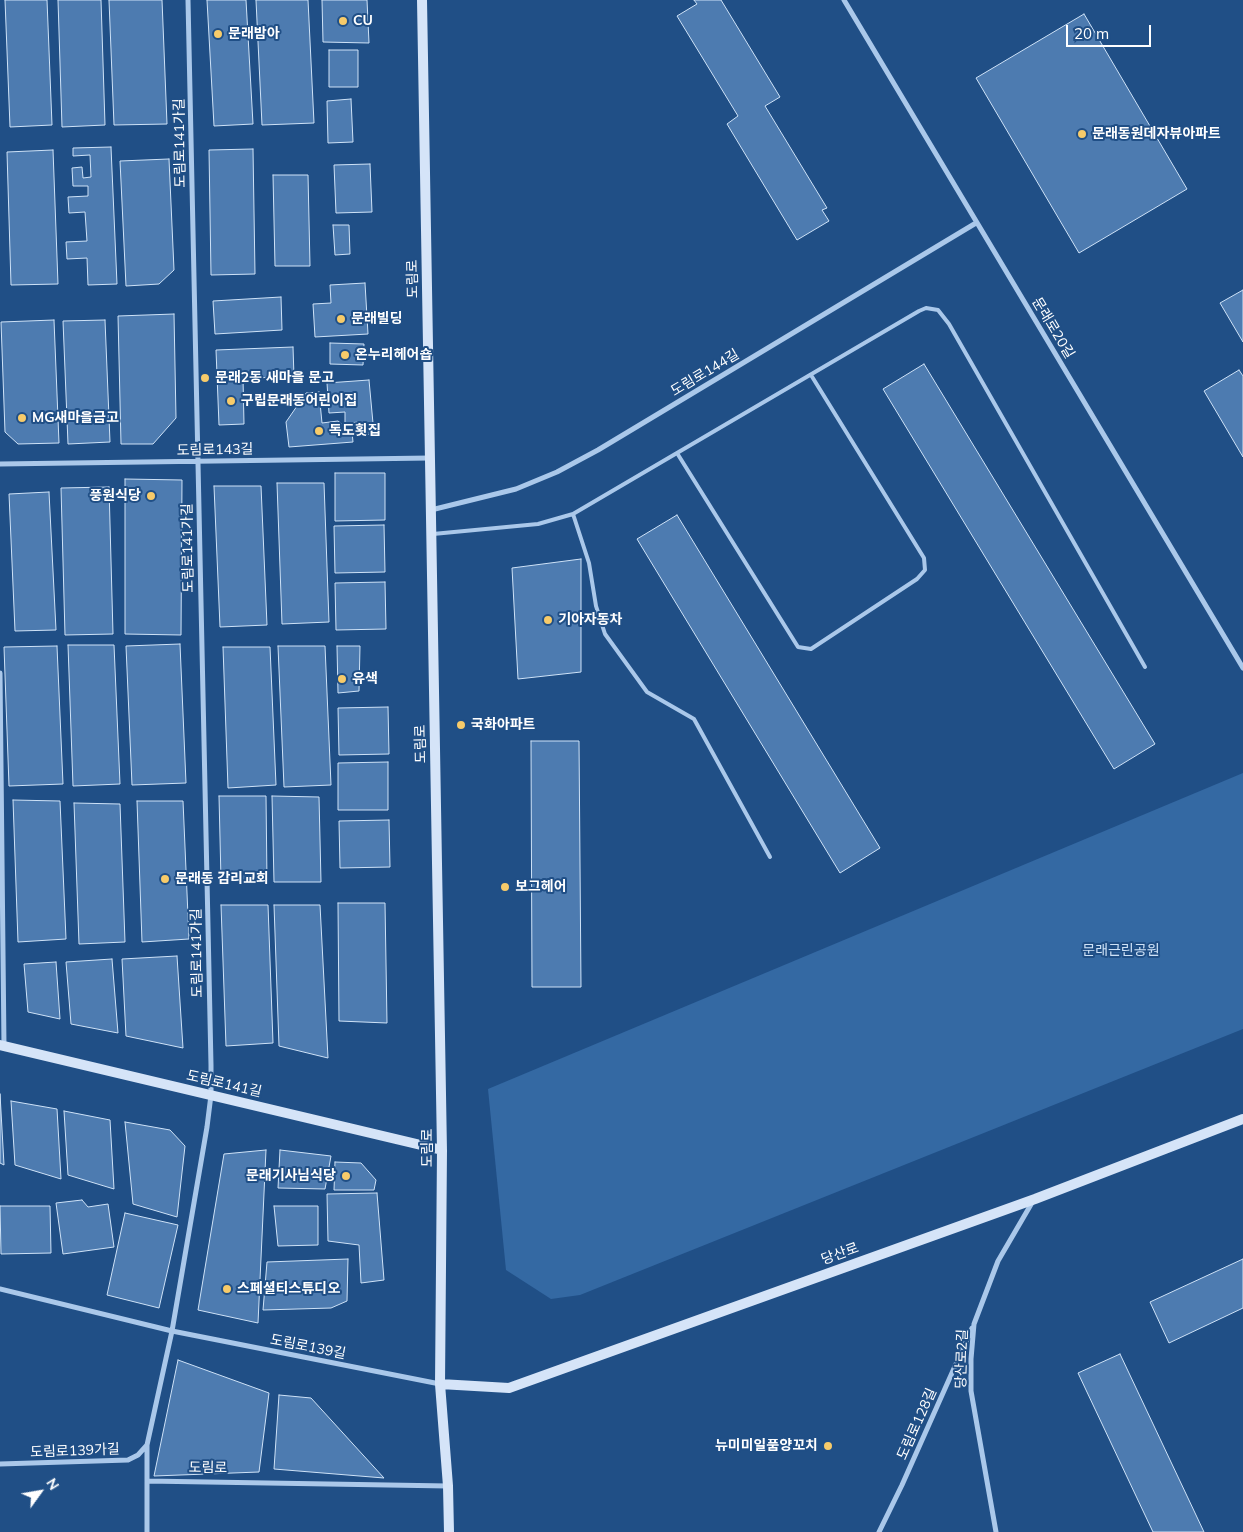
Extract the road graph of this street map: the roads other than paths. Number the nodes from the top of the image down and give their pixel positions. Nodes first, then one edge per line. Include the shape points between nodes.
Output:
1 (188, 0) edge
2 (422, 0) edge
3 (844, 0) edge
4 (976, 223) junction
5 (811, 375) junction
6 (677, 453) junction
7 (430, 458) junction
8 (198, 461) junction
9 (0, 464) edge
10 (431, 510) junction
11 (573, 514) junction
12 (431, 534) junction
13 (1145, 667) dead end
14 (1243, 668) edge
15 (0, 673) edge
16 (770, 856) dead end
17 (2, 1046) edge
18 (211, 1095) junction
19 (1243, 1119) edge
20 (442, 1150) junction
21 (1034, 1199) junction
22 (0, 1289) edge
23 (974, 1324) junction
24 (172, 1331) junction
25 (440, 1384) junction
26 (147, 1445) junction
27 (0, 1464) edge
28 (147, 1481) junction
29 (448, 1486) junction
30 (147, 1532) edge
31 (449, 1532) edge
32 (879, 1532) edge
33 (996, 1532) edge

1 - 8 street, 도림로141가길
2 - 7 main road, 도림로
3 - 4 street, 문래로20길
4 - 10 street, 도림로144길 via 557,472 516,489
4 - 14 street, 문래로20길
5 - 6 lane
5 - 6 lane via 924,558 925,570 917,579 811,650 798,647
5 - 13 lane via 919,311 926,308 938,310 950,324
6 - 11 lane
7 - 8 street, 도림로143길
7 - 10 main road, 도림로
8 - 9 street, 도림로143길
8 - 18 street, 도림로141가길
10 - 12 main road, 도림로
11 - 12 lane via 538,524
11 - 16 lane via 589,563 596,606 605,634 647,692 694,719
12 - 20 main road, 도림로
15 - 17 street
17 - 18 main road, 도림로141길
18 - 20 main road, 도림로141길
18 - 24 street
19 - 21 main road, 당산로
20 - 25 main road, 도림로
21 - 23 street, 당산로2길 via 998,1261
21 - 25 main road, 당산로 via 509,1388
22 - 24 street, 도림로139길
23 - 32 street, 도림로128길
23 - 33 street, 당산로2길 via 971,1391
24 - 25 street, 도림로139길
24 - 26 street
25 - 29 main road, 도림로
26 - 27 street, 도림로139가길 via 128,1460
26 - 28 street
28 - 29 street, 도림로
28 - 30 street
29 - 31 main road, 도림로

